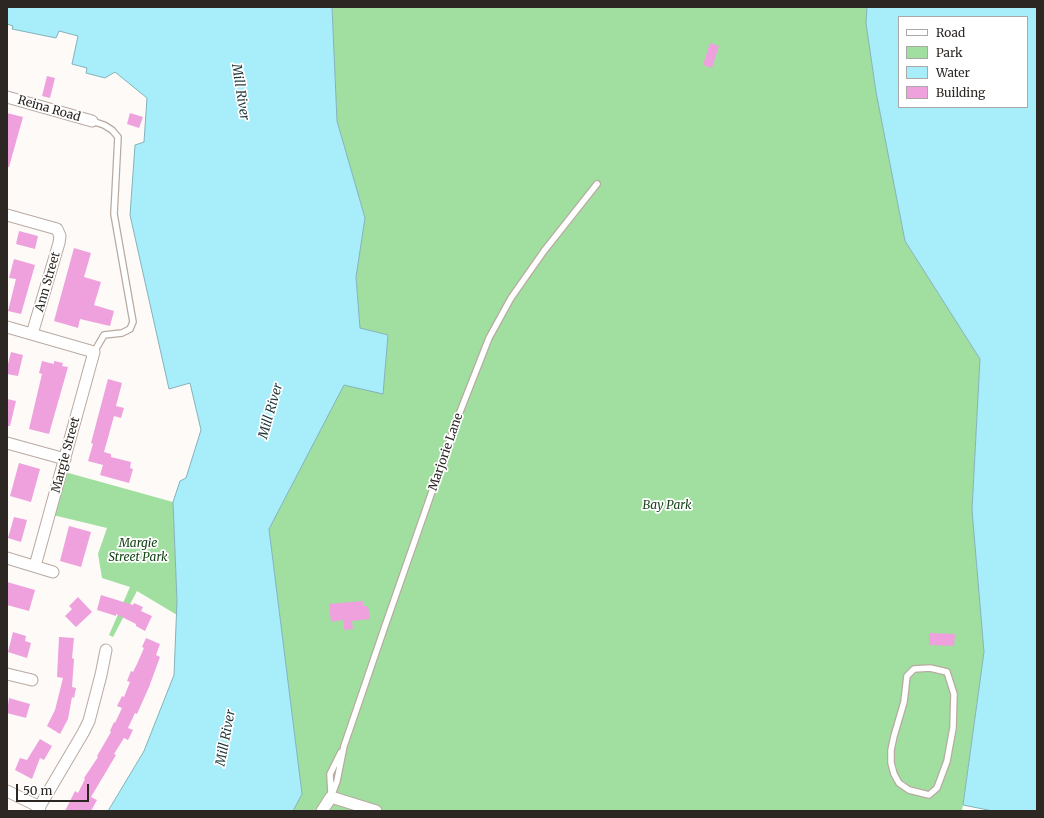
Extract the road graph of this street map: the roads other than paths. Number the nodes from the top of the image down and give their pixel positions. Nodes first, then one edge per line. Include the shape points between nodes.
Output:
1 (7, 97) edge
2 (92, 121) joint
3 (597, 184) dead end
4 (7, 215) edge
5 (7, 328) edge
6 (32, 334) junction
7 (90, 351) junction
8 (7, 444) edge
9 (65, 459) junction
10 (7, 558) edge
11 (36, 566) junction
12 (53, 572) dead end
13 (106, 650) dead end
14 (7, 674) edge
15 (32, 680) dead end
16 (7, 791) edge
17 (928, 795) joint
18 (331, 797) junction
19 (38, 809) edge
20 (322, 811) edge
21 (376, 811) edge

1 - 2 street, Reina Road
2 - 7 lane via 104,125 118,137 114,214 133,322 130,329 122,333 104,335
3 - 18 lane, Marjorie Lane via 511,298 489,338 458,417 344,746
4 - 6 street, Ann Street via 56,229 60,236
5 - 6 street
6 - 7 street
7 - 9 street, Margie Street
8 - 9 street
9 - 11 street, Margie Street
10 - 11 street
11 - 12 street
13 - 19 street via 89,721
14 - 15 street
16 - 19 street
17 - 17 lane via 937,788 947,761 953,728 954,694 947,672 930,668 914,669 907,676 904,702 891,750 891,763 899,783 909,790
18 - 20 street, Marjorie Lane
18 - 21 street

